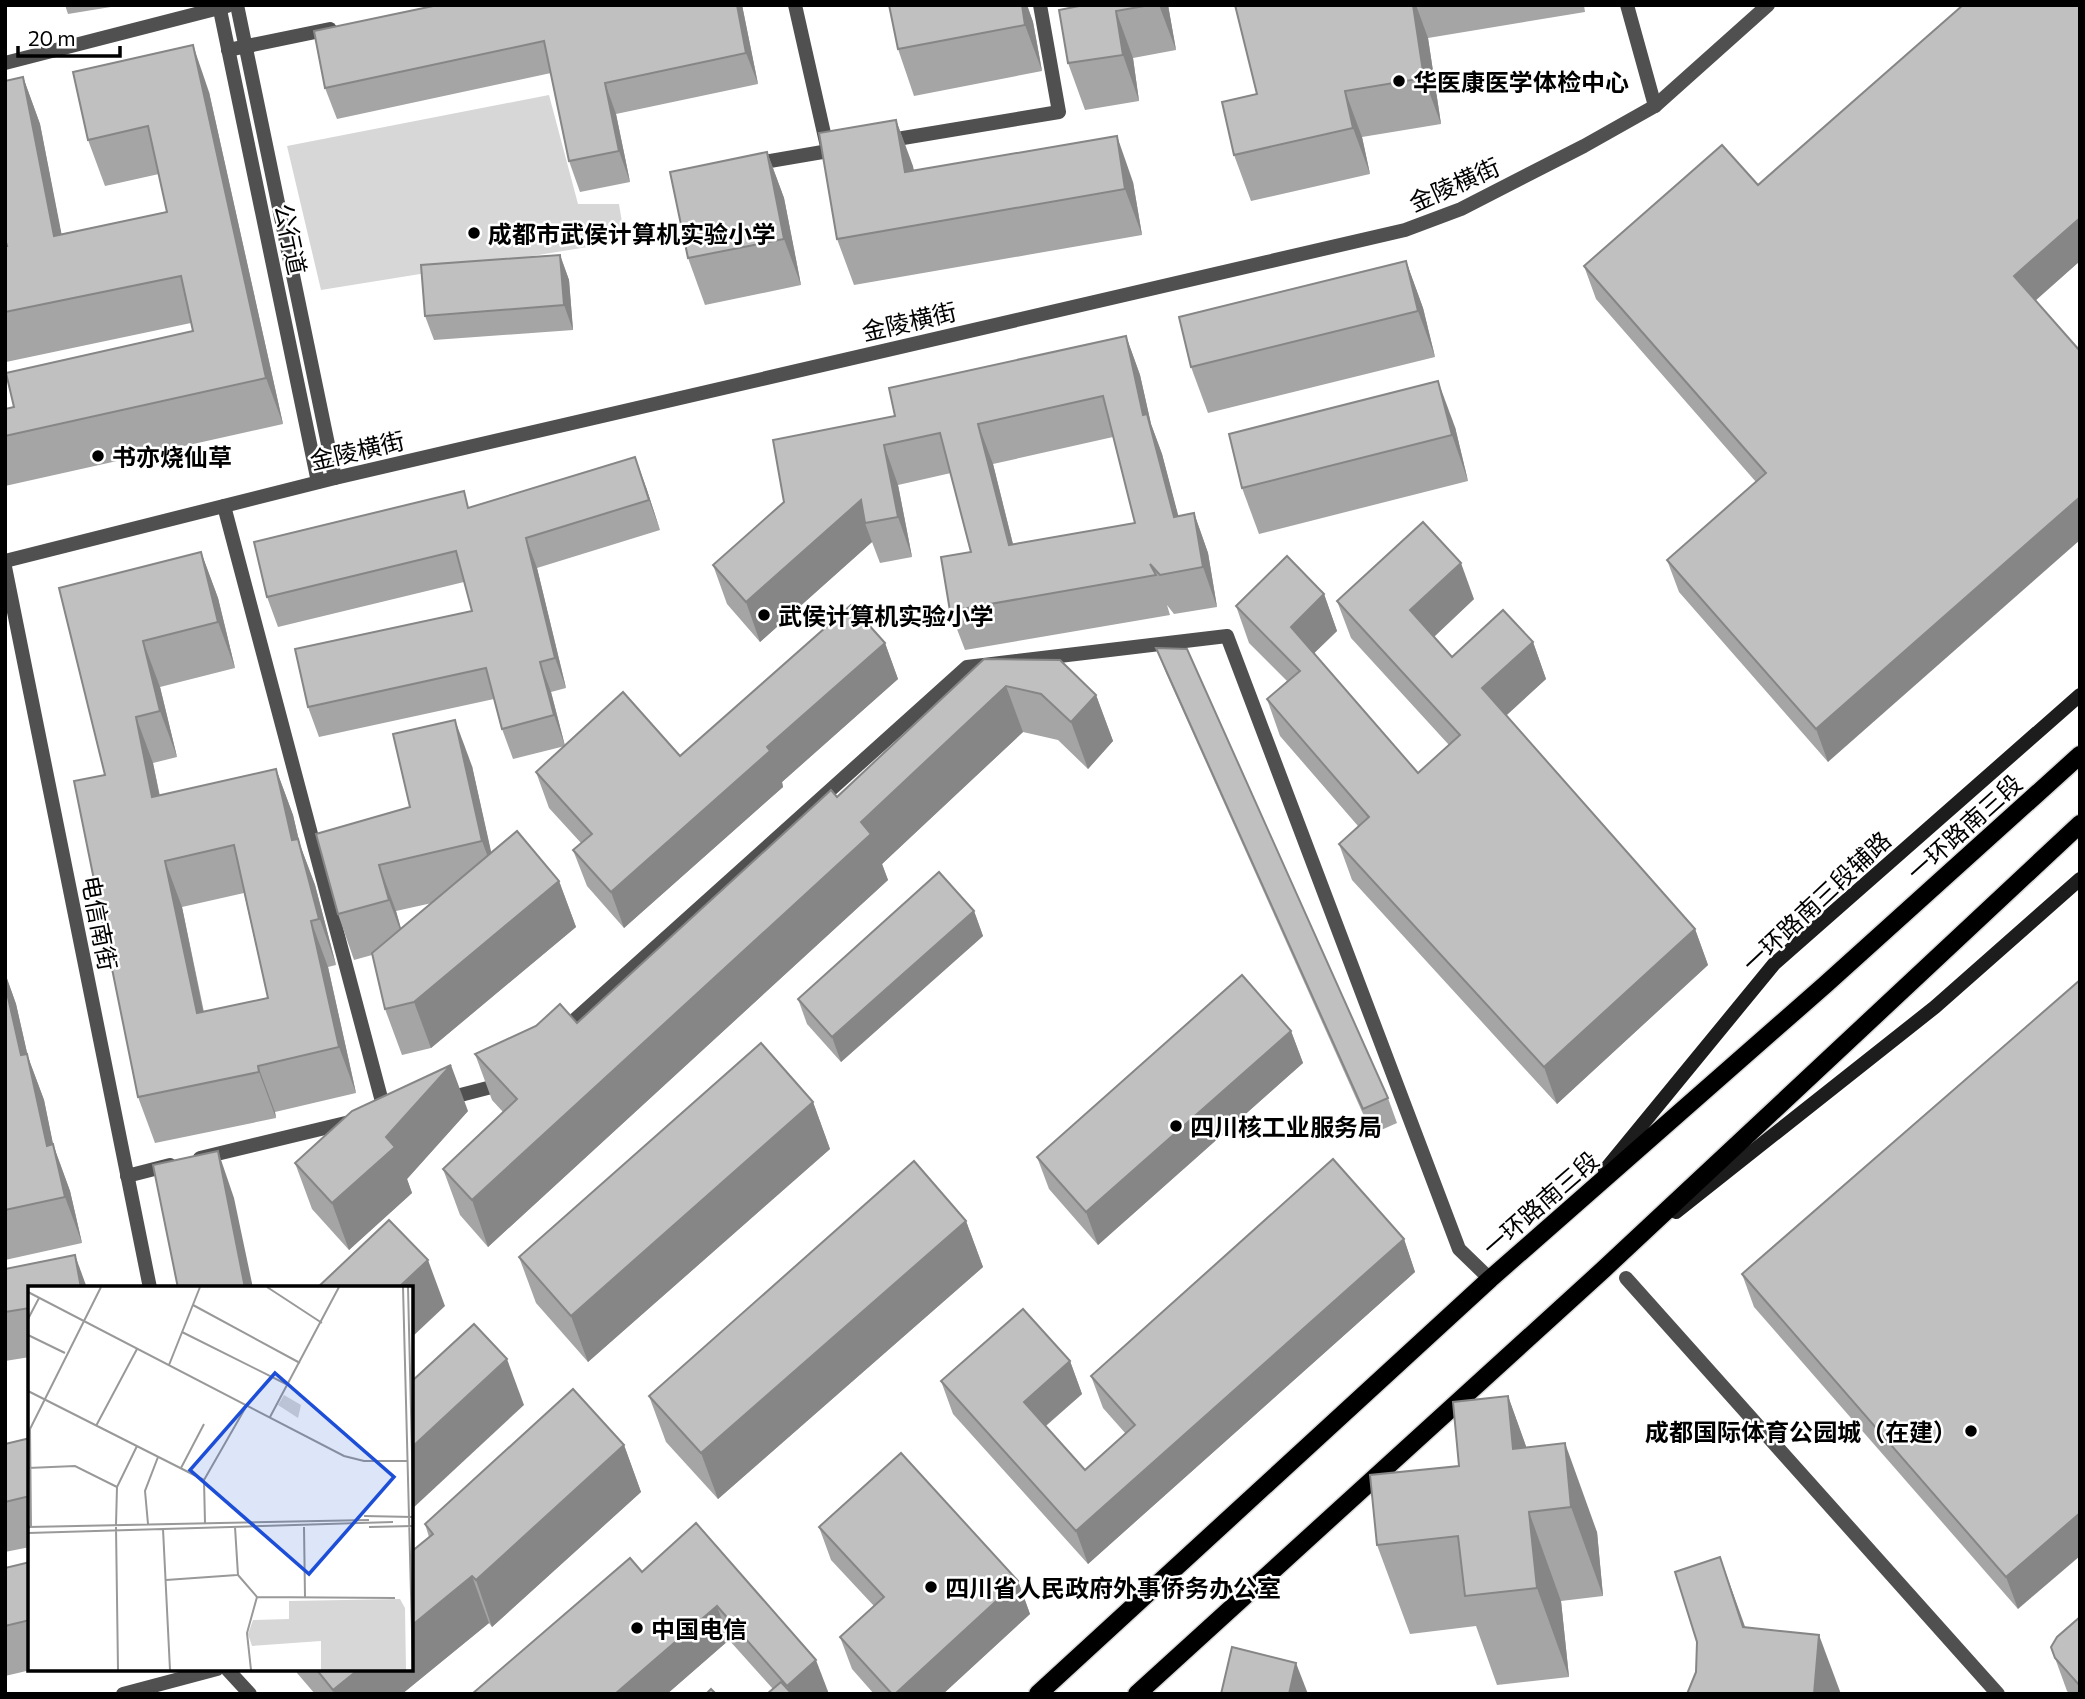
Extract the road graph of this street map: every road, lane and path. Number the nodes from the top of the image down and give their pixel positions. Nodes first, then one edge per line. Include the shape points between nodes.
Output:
1 (795, 5) edge
2 (1040, 5) edge
3 (1627, 5) edge
4 (1768, 5) edge
5 (227, 6) edge
6 (350, 24) edge
7 (246, 47) junction
8 (228, 50) junction
9 (5, 63) edge
10 (1655, 106) junction
11 (828, 151) junction
12 (739, 166) edge
13 (335, 478) junction
14 (318, 482) junction
15 (224, 506) junction
16 (5, 561) edge
17 (5, 567) edge
18 (2080, 695) edge
19 (2080, 755) edge
20 (2080, 824) edge
21 (2080, 879) edge
22 (554, 1038) edge
23 (512, 1075) edge
24 (437, 1101) edge
25 (127, 1175) junction
26 (1583, 1198) junction
27 (1604, 1269) junction
28 (1626, 1278) dead end
29 (1490, 1279) junction
30 (150, 1286) edge
31 (209, 1671) edge
32 (229, 1671) edge
33 (123, 1694) edge
34 (250, 1694) edge
35 (1038, 1694) edge
36 (1137, 1694) edge
37 (1998, 1694) edge

1 - 11 street
2 - 11 street via 1059,112
3 - 10 street
4 - 10 street, 金陵横街
5 - 7 street, 公行道
5 - 8 street, 公行道
5 - 9 street
6 - 7 street
7 - 8 street
7 - 13 street, 公行道
8 - 14 street, 公行道
10 - 13 street, 金陵横街 via 1461,209 1405,230
11 - 12 street
13 - 14 street, 金陵横街
14 - 15 street, 金陵横街
15 - 16 street, 金陵横街
15 - 25 street via 392,1112
17 - 25 street, 电信南街
18 - 26 main road, 一环路南三段辅路 via 1774,964
19 - 26 main road, 一环路南三段
20 - 27 main road
21 - 27 main road via 1935,1007
22 - 29 street via 967,667 1227,636 1459,1249
23 - 24 street via 502,1085
25 - 30 street, 电信南街
26 - 29 main road, 一环路南三段
27 - 36 main road
28 - 37 street
29 - 35 main road, 一环路南三段
31 - 33 street
32 - 34 street

